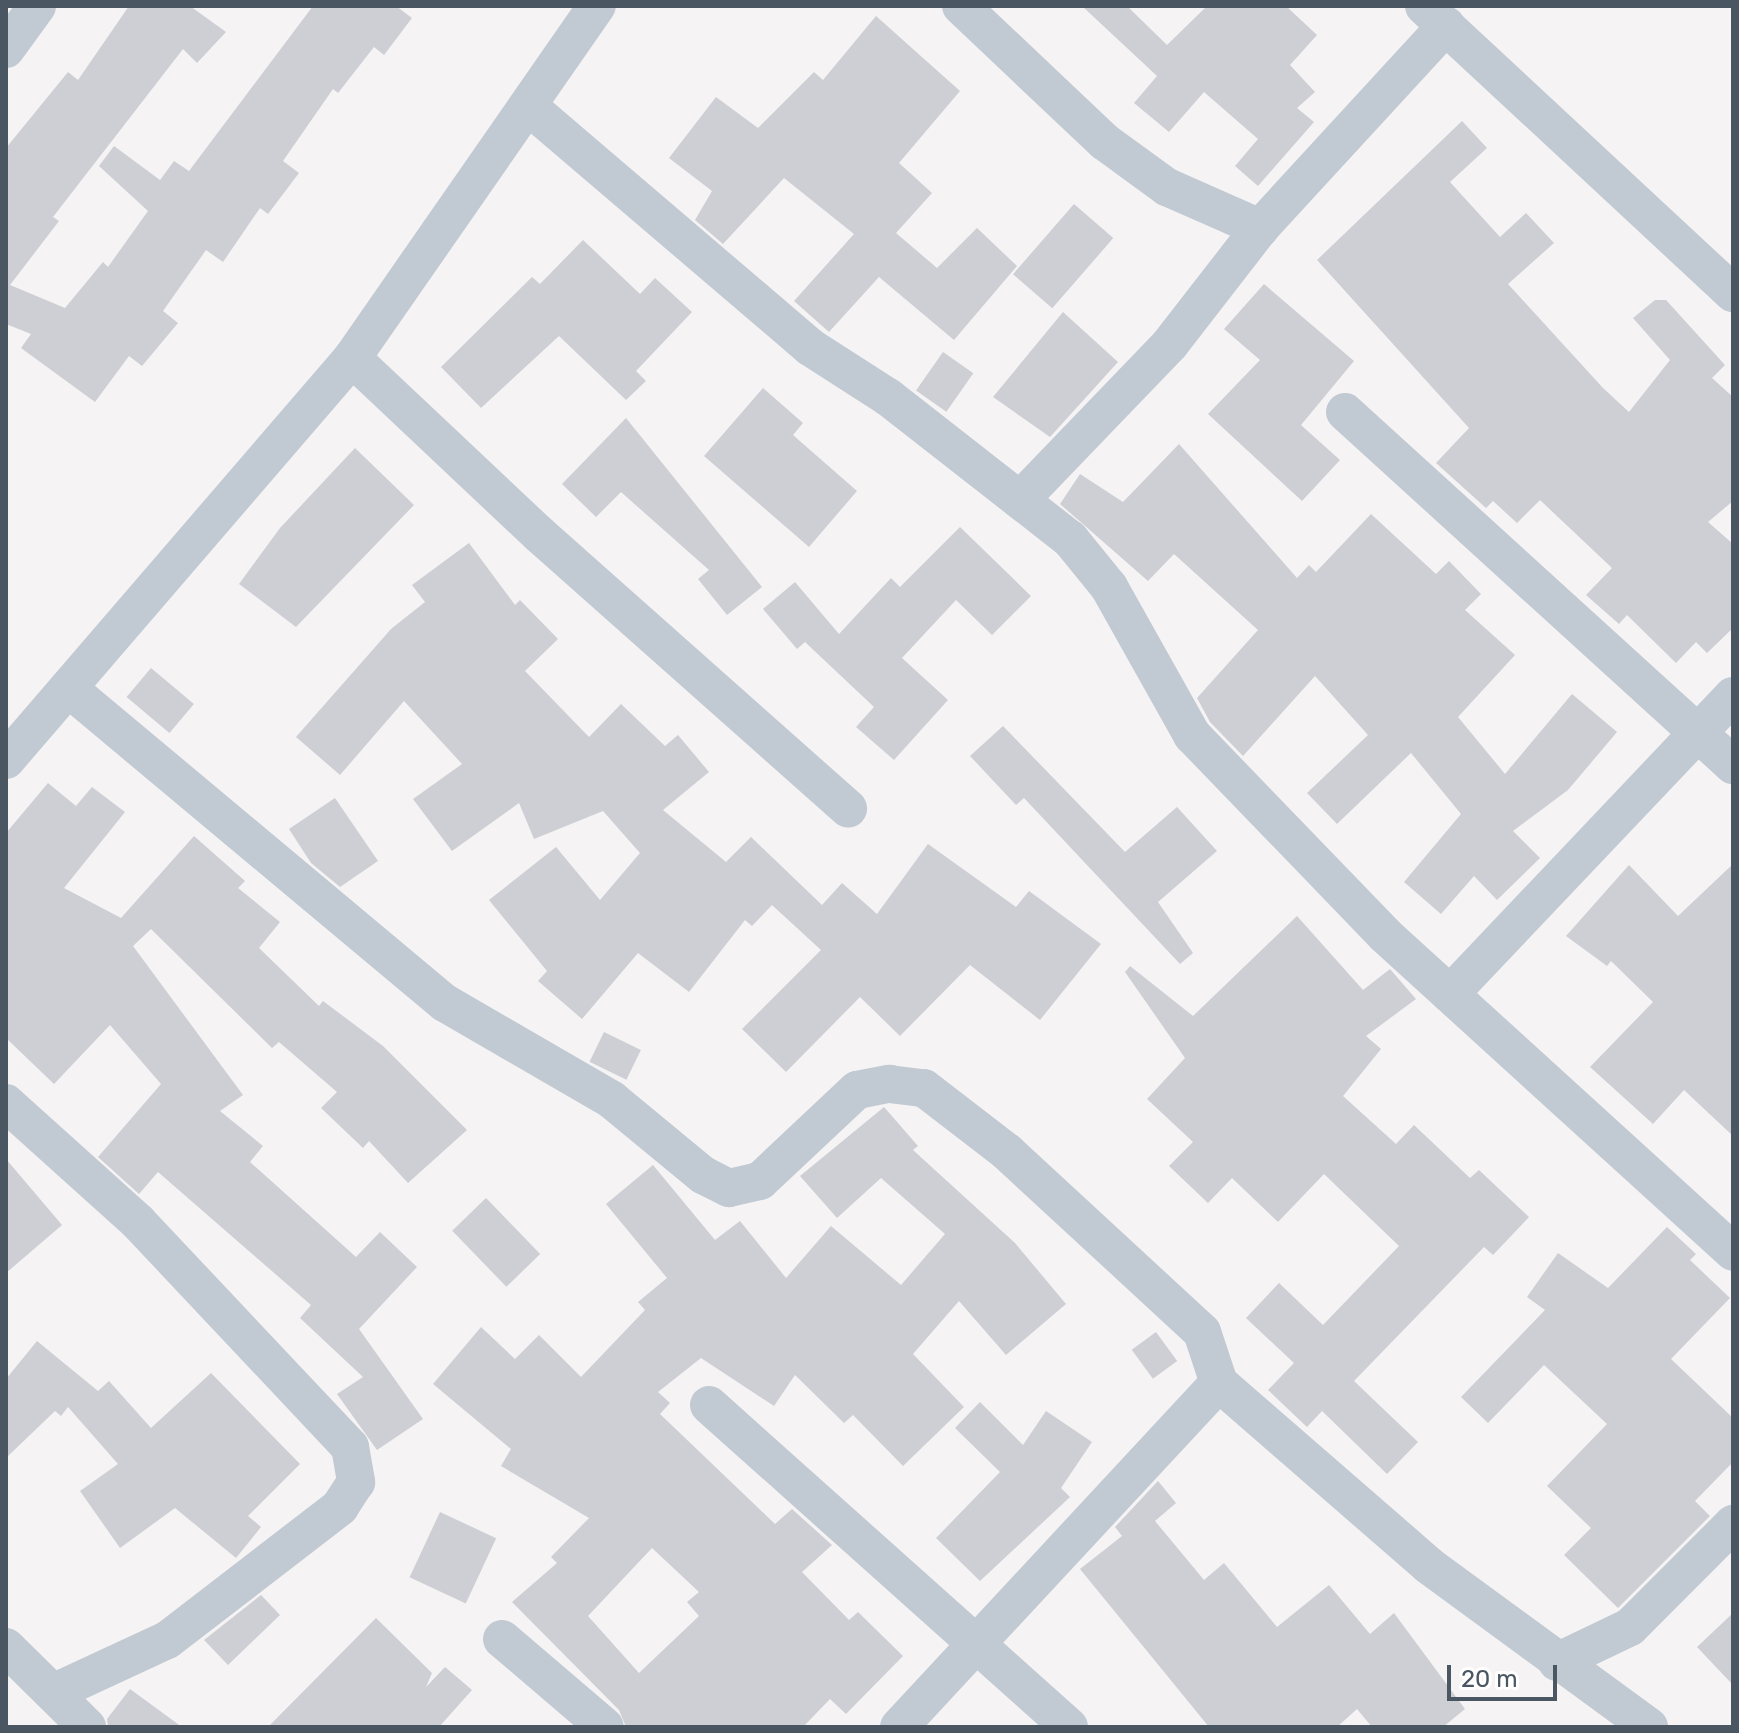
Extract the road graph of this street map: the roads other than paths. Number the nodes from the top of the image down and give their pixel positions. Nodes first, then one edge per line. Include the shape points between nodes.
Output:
1 (37, 6) edge
2 (597, 6) edge
3 (961, 6) edge
4 (1435, 16) edge
5 (6, 49) edge
6 (528, 106) junction
7 (1260, 228) junction
8 (1733, 293) edge
9 (352, 358) junction
10 (1345, 412) dead end
11 (1020, 500) junction
12 (68, 688) junction
13 (1733, 696) edge
14 (1697, 732) junction
15 (10, 749) edge
16 (1733, 765) edge
17 (848, 808) dead end
18 (1450, 994) junction
19 (6, 1103) edge
20 (1733, 1252) edge
21 (1219, 1383) junction
22 (709, 1405) dead end
23 (1733, 1524) edge
24 (502, 1639) dead end
25 (978, 1642) junction
26 (6, 1647) edge
27 (1557, 1662) junction
28 (55, 1692) junction
29 (87, 1727) edge
30 (605, 1727) edge
31 (899, 1727) edge
32 (1069, 1727) edge
33 (1649, 1727) edge

1 - 5 street
2 - 6 street
3 - 7 street via 1105,142 1167,187
4 - 7 street
4 - 8 street
6 - 9 street
6 - 11 street via 810,347 888,397
7 - 11 street via 1170,344
9 - 12 street
9 - 17 street via 540,535
10 - 14 street
11 - 18 street via 1070,539 1109,587 1192,735 1365,915
12 - 15 street
12 - 21 street via 445,1003 612,1100 703,1175 729,1188 760,1181 857,1090 889,1084 924,1088 1007,1152 1202,1332
13 - 14 street
14 - 16 street
14 - 18 street
18 - 20 street
19 - 28 street via 138,1222 350,1447 356,1482 340,1507 167,1640
21 - 25 street
21 - 27 street via 1428,1565
22 - 25 street
23 - 27 street via 1630,1627
24 - 30 street
25 - 31 street
25 - 32 street
26 - 28 street
27 - 33 street
28 - 29 street

